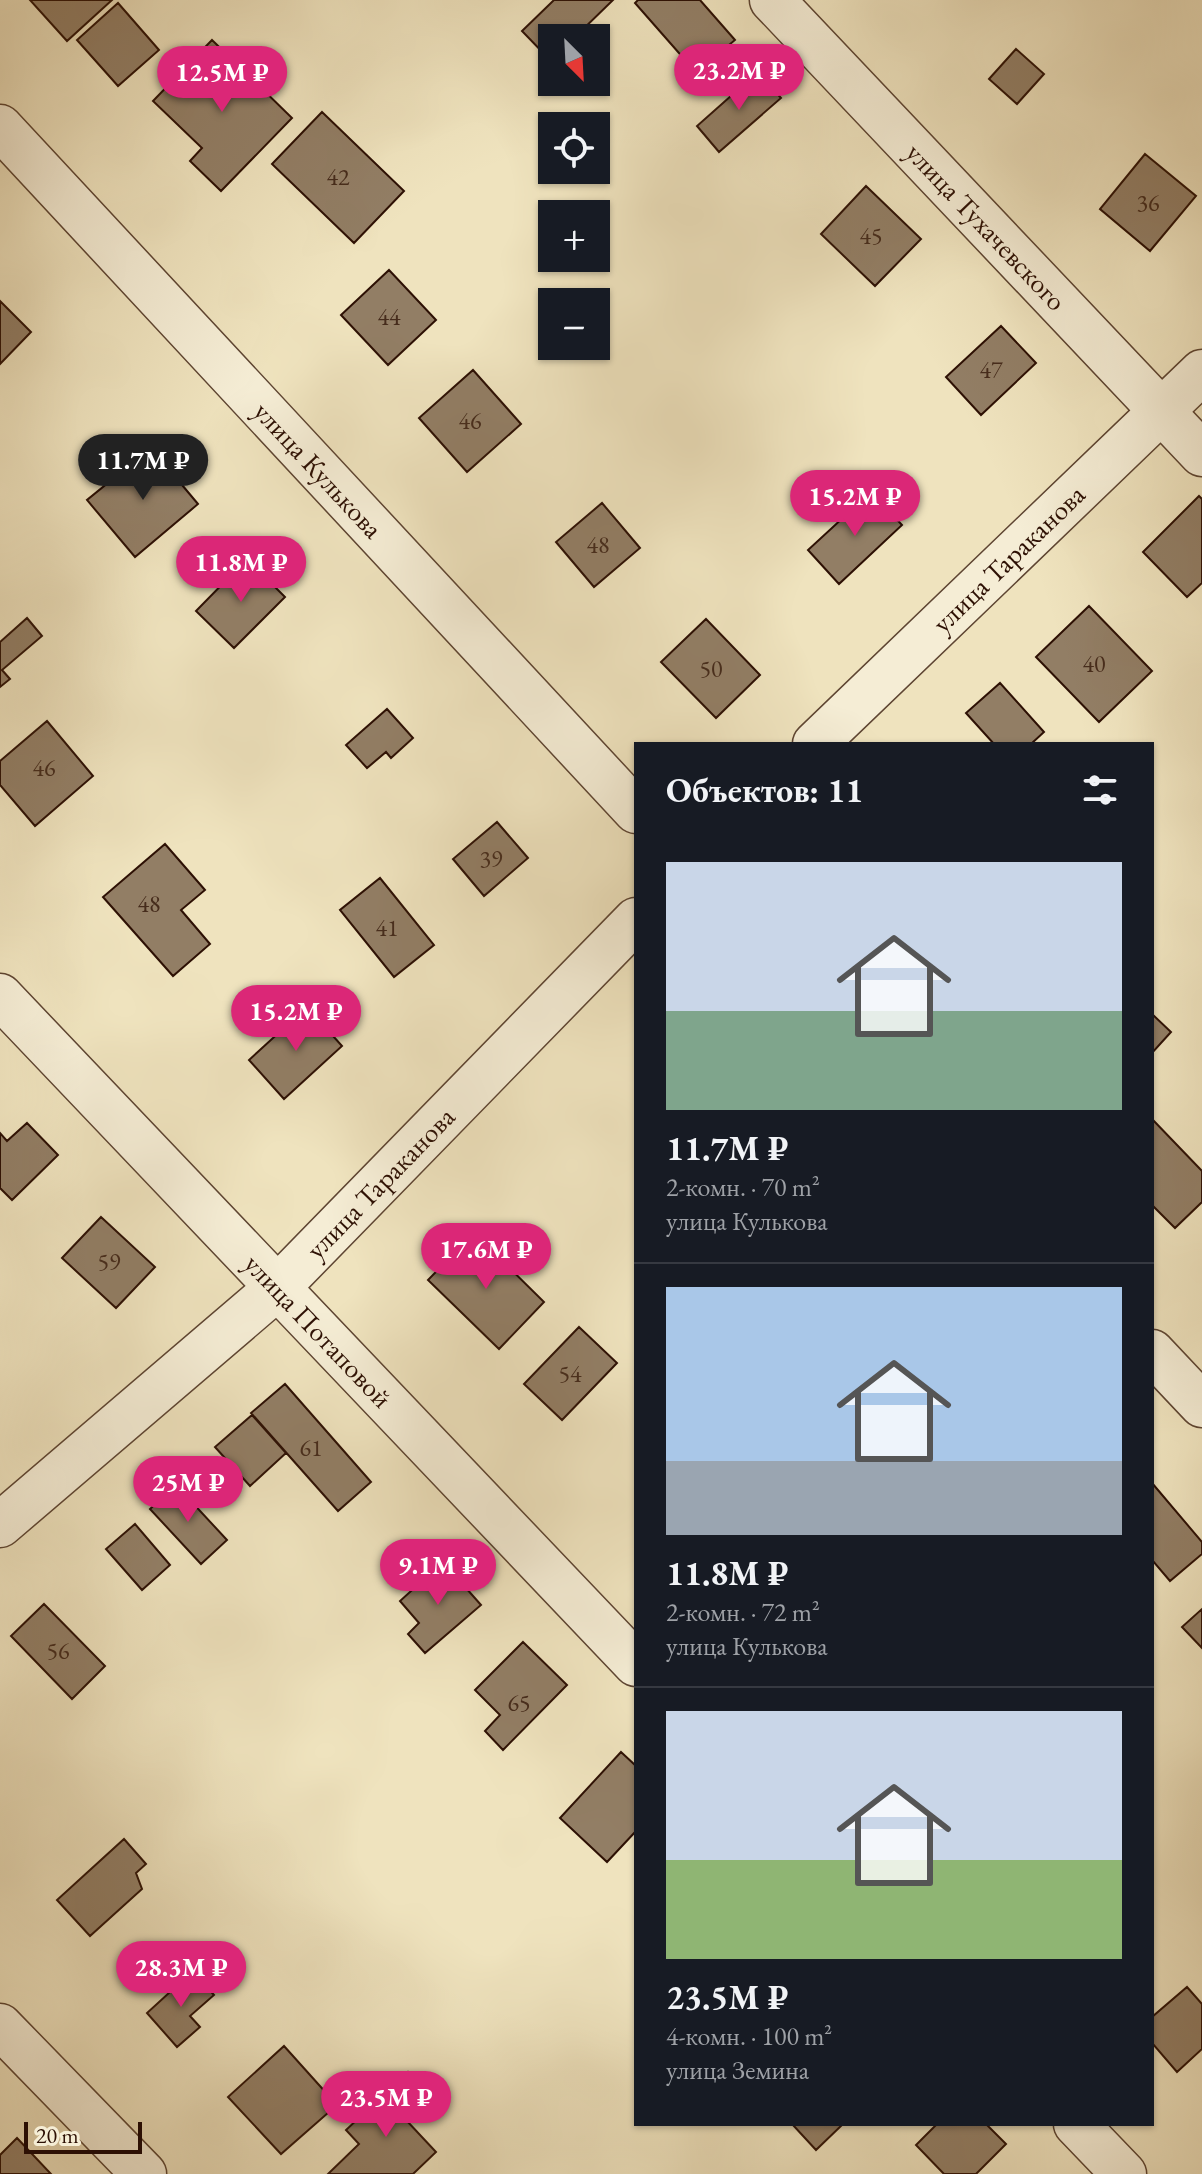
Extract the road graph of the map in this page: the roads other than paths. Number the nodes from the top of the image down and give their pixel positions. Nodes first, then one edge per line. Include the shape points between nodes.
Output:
1 (772, 0) edge
2 (0, 127) edge
3 (1202, 372) edge
4 (1162, 411) junction
5 (1202, 454) edge
6 (817, 742) edge
7 (634, 809) edge
8 (634, 922) edge
9 (0, 996) edge
10 (277, 1288) junction
11 (1154, 1354) edge
12 (1202, 1405) edge
13 (0, 1525) edge
14 (634, 1662) edge
15 (0, 2026) edge
16 (1078, 2126) edge
17 (144, 2174) edge
18 (1124, 2174) edge

1 - 4 street, улица Тухачевского
2 - 7 street, улица Кулькова
3 - 4 street, улица Тараканова
4 - 5 street, улица Тухачевского
4 - 6 street, улица Тараканова
8 - 10 street, улица Тараканова
9 - 10 street, улица Потаповой
10 - 13 street, улица Тараканова
10 - 14 street, улица Потаповой
11 - 12 street
15 - 17 street
16 - 18 street

